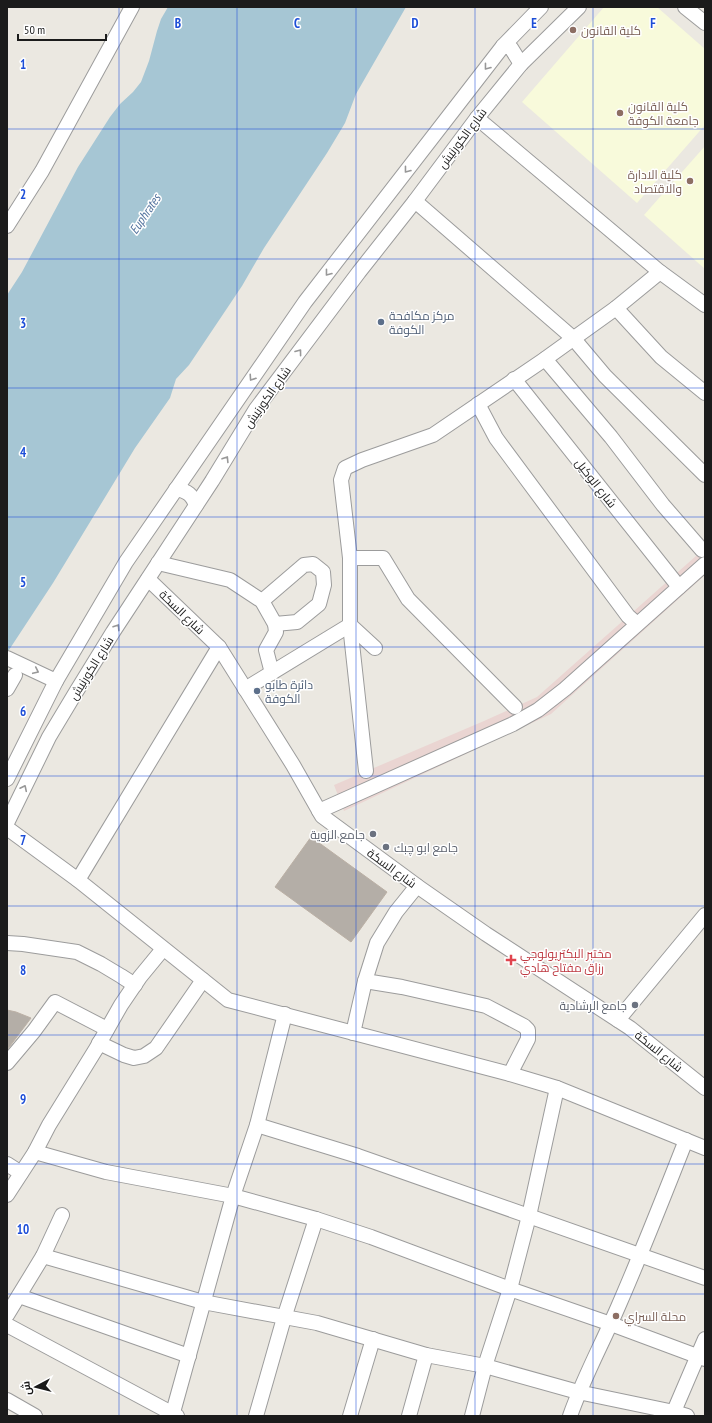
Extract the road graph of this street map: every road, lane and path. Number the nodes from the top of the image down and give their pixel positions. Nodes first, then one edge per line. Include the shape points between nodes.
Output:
1 (132, 7) edge
2 (541, 7) edge
3 (579, 7) edge
4 (686, 7) edge
5 (705, 23) edge
6 (520, 29) junction
7 (542, 42) junction
8 (503, 46) junction
9 (521, 64) junction
10 (477, 118) junction
11 (415, 201) junction
12 (7, 226) edge
13 (660, 272) junction
14 (705, 305) edge
15 (616, 308) junction
16 (573, 338) junction
17 (544, 359) junction
18 (514, 379) junction
19 (705, 393) edge
20 (478, 404) junction
21 (191, 467) junction
22 (705, 475) edge
23 (212, 481) junction
24 (176, 490) junction
25 (196, 506) junction
26 (702, 550) dead end
27 (350, 558) junction
28 (158, 563) junction
29 (705, 564) edge
30 (148, 579) junction
31 (679, 587) junction
32 (262, 601) junction
33 (276, 624) junction
34 (637, 624) junction
35 (350, 626) junction
36 (219, 647) junction
37 (375, 648) dead end
38 (12, 665) edge
39 (272, 673) junction
40 (56, 681) junction
41 (7, 689) edge
42 (245, 689) junction
43 (515, 707) dead end
44 (366, 771) dead end
45 (7, 779) edge
46 (319, 811) junction
47 (7, 823) edge
48 (7, 828) edge
49 (78, 880) junction
50 (417, 886) junction
51 (704, 918) edge
52 (7, 943) edge
53 (163, 949) junction
54 (203, 980) junction
55 (366, 981) junction
56 (134, 985) junction
57 (285, 1014) junction
58 (618, 1020) junction
59 (107, 1029) junction
60 (353, 1033) junction
61 (99, 1043) junction
62 (7, 1064) edge
63 (510, 1074) junction
64 (557, 1088) junction
65 (705, 1088) edge
66 (257, 1124) junction
67 (686, 1140) junction
68 (705, 1148) edge
69 (35, 1152) junction
70 (7, 1164) edge
71 (22, 1172) junction
72 (7, 1195) edge
73 (233, 1196) junction
74 (62, 1215) dead end
75 (529, 1216) junction
76 (316, 1219) junction
77 (641, 1255) junction
78 (43, 1256) junction
79 (705, 1278) edge
80 (510, 1289) junction
81 (19, 1296) junction
82 (203, 1302) junction
83 (7, 1315) edge
84 (284, 1318) junction
85 (611, 1324) junction
86 (7, 1325) edge
87 (373, 1339) junction
88 (705, 1339) edge
89 (426, 1355) junction
90 (189, 1356) junction
91 (701, 1357) edge
92 (485, 1366) junction
93 (578, 1392) junction
94 (7, 1400) edge
95 (174, 1415) edge
96 (678, 1415) edge
97 (35, 1416) edge
98 (256, 1416) edge
99 (350, 1416) edge
100 (409, 1416) edge
101 (472, 1416) edge
102 (570, 1416) edge

1 - 12 street via 42,171
2 - 6 street, شارع الكورنيش
3 - 7 street, شارع الكورنيش
4 - 5 street
6 - 7 street via 528,37
6 - 8 street, شارع الكورنيش
7 - 9 street, شارع الكورنيش
8 - 9 street via 511,48
8 -> 21 street, شارع الكورنيش via 305,302
9 - 10 street, شارع الكورنيش
10 - 11 street, شارع الكورنيش
10 - 13 street
11 - 16 street
23 -> 11 street, شارع الكورنيش via 256,409
13 - 14 street
13 - 15 street
15 - 16 street
15 - 19 street via 661,357
16 - 17 street
16 - 22 street via 605,376
17 - 18 street
17 - 26 street via 611,436 662,504
18 - 20 street
18 - 31 street, شارع الوكيل
20 - 27 street via 433,435 345,468 341,480
20 - 34 street via 496,438 628,616
21 - 23 street via 198,477
21 - 24 street, شارع الكورنيش
23 - 25 street, شارع الكورنيش
24 - 25 street via 189,493
24 - 40 street, شارع الكورنيش via 126,562
25 - 28 street, شارع الكورنيش
27 - 35 street
27 - 43 street via 383,558 408,599
28 - 30 street, شارع الكورنيش
28 - 32 street via 230,580
29 - 31 street
30 - 36 street, شارع السكة
47 -> 30 street, شارع الكورنيش via 50,737
31 - 34 street
32 - 33 street
32 - 33 street via 304,565 314,564 323,572 324,584 319,604 297,622
33 - 39 street via 276,632 266,650
34 - 46 street via 538,710 513,724
35 - 37 street
35 - 39 street
35 - 44 street
36 - 42 street, شارع السكة
36 - 49 street
38 -> 40 street
38 - 41 street
39 - 42 street
40 - 45 street, شارع الكورنيش
42 - 46 street, شارع السكة
46 - 50 street, شارع السكة via 322,816
48 - 49 street
49 - 53 street
50 - 55 street via 396,912 377,943
50 - 58 street, شارع السكة
51 - 58 street
52 - 56 street via 77,952
53 - 54 street
53 - 56 street
54 - 57 street via 228,1000
54 - 61 street via 156,1048 144,1056 134,1058
55 - 60 street
55 - 63 street via 486,1006 524,1026 528,1030 528,1039
56 - 59 street
57 - 60 street
57 - 66 street
58 - 65 street, شارع السكة
59 - 61 street
59 - 62 street via 55,1002
60 - 63 street
61 - 69 street
63 - 64 street
64 - 67 street
64 - 75 street
66 - 73 street
66 - 75 street via 358,1156
67 - 68 street
67 - 77 street
69 - 71 street
69 - 73 street via 106,1172
70 - 71 street
71 - 72 street
73 - 76 street
73 - 82 street
74 - 78 street
75 - 77 street
75 - 80 street
76 - 80 street
76 - 84 street
77 - 79 street
77 - 85 street
78 - 81 street
78 - 82 street
80 - 85 street
80 - 92 street
81 - 83 street
81 - 90 street
82 - 84 street
82 - 90 street
84 - 87 street via 317,1323
84 - 98 street
85 - 91 street
85 - 93 street
86 - 95 street
87 - 89 street
87 - 99 street
88 - 91 street
89 - 92 street
89 - 100 street
90 - 95 street
91 - 96 street
92 - 93 street
92 - 101 street
93 - 96 street
93 - 102 street
94 - 97 street

